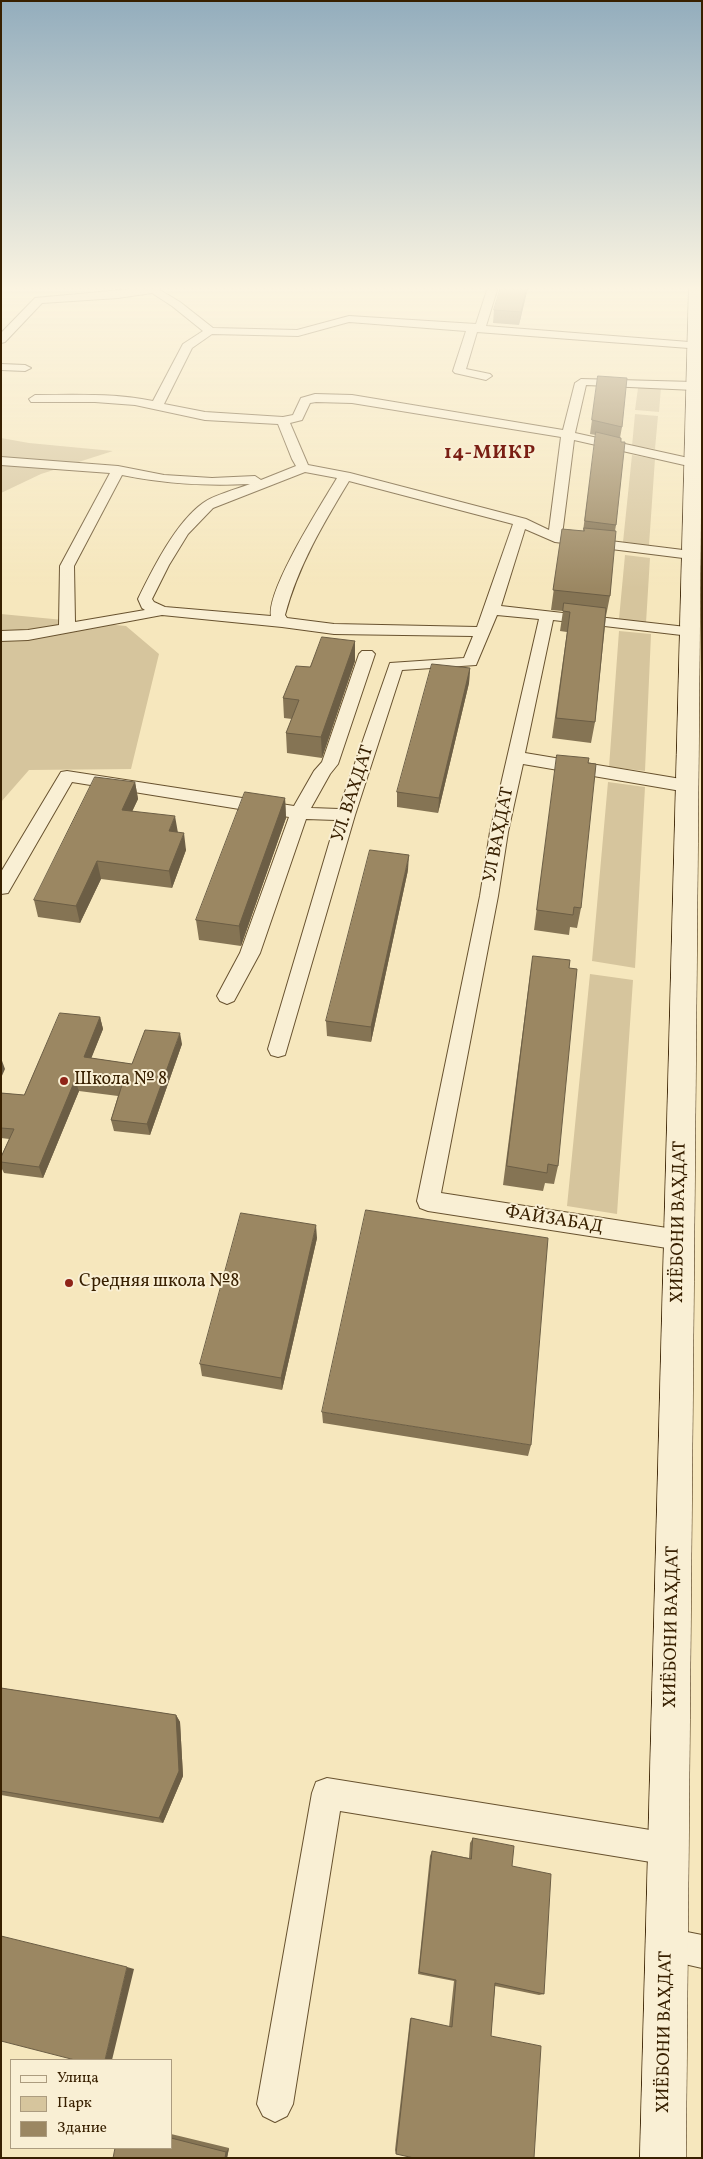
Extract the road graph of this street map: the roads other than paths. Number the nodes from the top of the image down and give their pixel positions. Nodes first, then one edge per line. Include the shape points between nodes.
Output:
1 (166, 388) edge
2 (580, 388) edge
3 (694, 388) edge
4 (35, 399) dead end
5 (157, 405) junction
6 (283, 421) junction
7 (568, 434) junction
8 (1, 462) edge
9 (304, 468) junction
10 (118, 470) junction
11 (696, 471) edge
12 (345, 476) junction
13 (280, 479) junction
14 (521, 522) junction
15 (555, 538) junction
16 (691, 555) junction
17 (492, 610) junction
18 (162, 611) junction
19 (547, 615) junction
20 (282, 622) junction
21 (67, 628) junction
22 (694, 629) edge
23 (482, 632) junction
24 (1, 636) edge
25 (367, 654) dead end
26 (515, 757) junction
27 (687, 786) junction
28 (300, 813) junction
29 (346, 815) junction
30 (1, 888) edge
31 (227, 996) dead end
32 (278, 1049) dead end
33 (428, 1201) joint
34 (680, 1240) junction
35 (669, 1849) junction
36 (667, 1944) junction
37 (702, 1952) edge
38 (275, 2104) dead end
39 (663, 2158) edge

1 - 5 street
2 - 7 street
3 - 11 main road, ХИЁБОНИ ВАҲДАТ
4 - 5 street via 95,398
5 - 6 street via 205,416
6 - 7 street via 298,417 305,401 329,398 378,402
6 - 9 street
7 - 11 street
7 - 15 street
8 - 10 street
9 - 12 street
9 - 13 street
10 - 13 street via 164,479 212,482
10 - 21 street via 67,566
11 - 16 main road, ХИЁБОНИ ВАҲДАТ
12 - 14 street
12 - 20 street via 305,545 280,601 277,615
13 - 18 street via 208,505 183,532 145,599 147,605
14 - 15 street
14 - 17 street
15 - 16 street
16 - 22 main road, ХИЁБОНИ ВАҲДАТ
17 - 19 street
17 - 23 street, УЛ. ВАХДАТ
18 - 20 street
18 - 21 street
19 - 22 street
19 - 26 street, УЛ ВАҲДАТ
20 - 23 street via 334,629
21 - 24 street
22 - 27 main road, ХИЁБОНИ ВАҲДАТ
23 - 29 street, УЛ. ВАХДАТ via 470,662 396,666
25 - 28 street via 330,764
26 - 27 street
26 - 33 street, УЛ ВАҲДАТ
27 - 34 main road, ХИЁБОНИ ВАҲДАТ
28 - 29 street
28 - 30 street via 67,776
28 - 31 street via 250,953
29 - 32 street, УЛ. ВАХДАТ
33 - 34 street, ФАЙЗАБАД
34 - 35 main road, ХИЁБОНИ ВАҲДАТ
35 - 36 main road, ХИЁБОНИ ВАҲДАТ
35 - 38 street via 327,1793
36 - 37 street
36 - 39 main road, ХИЁБОНИ ВАҲДАТ

